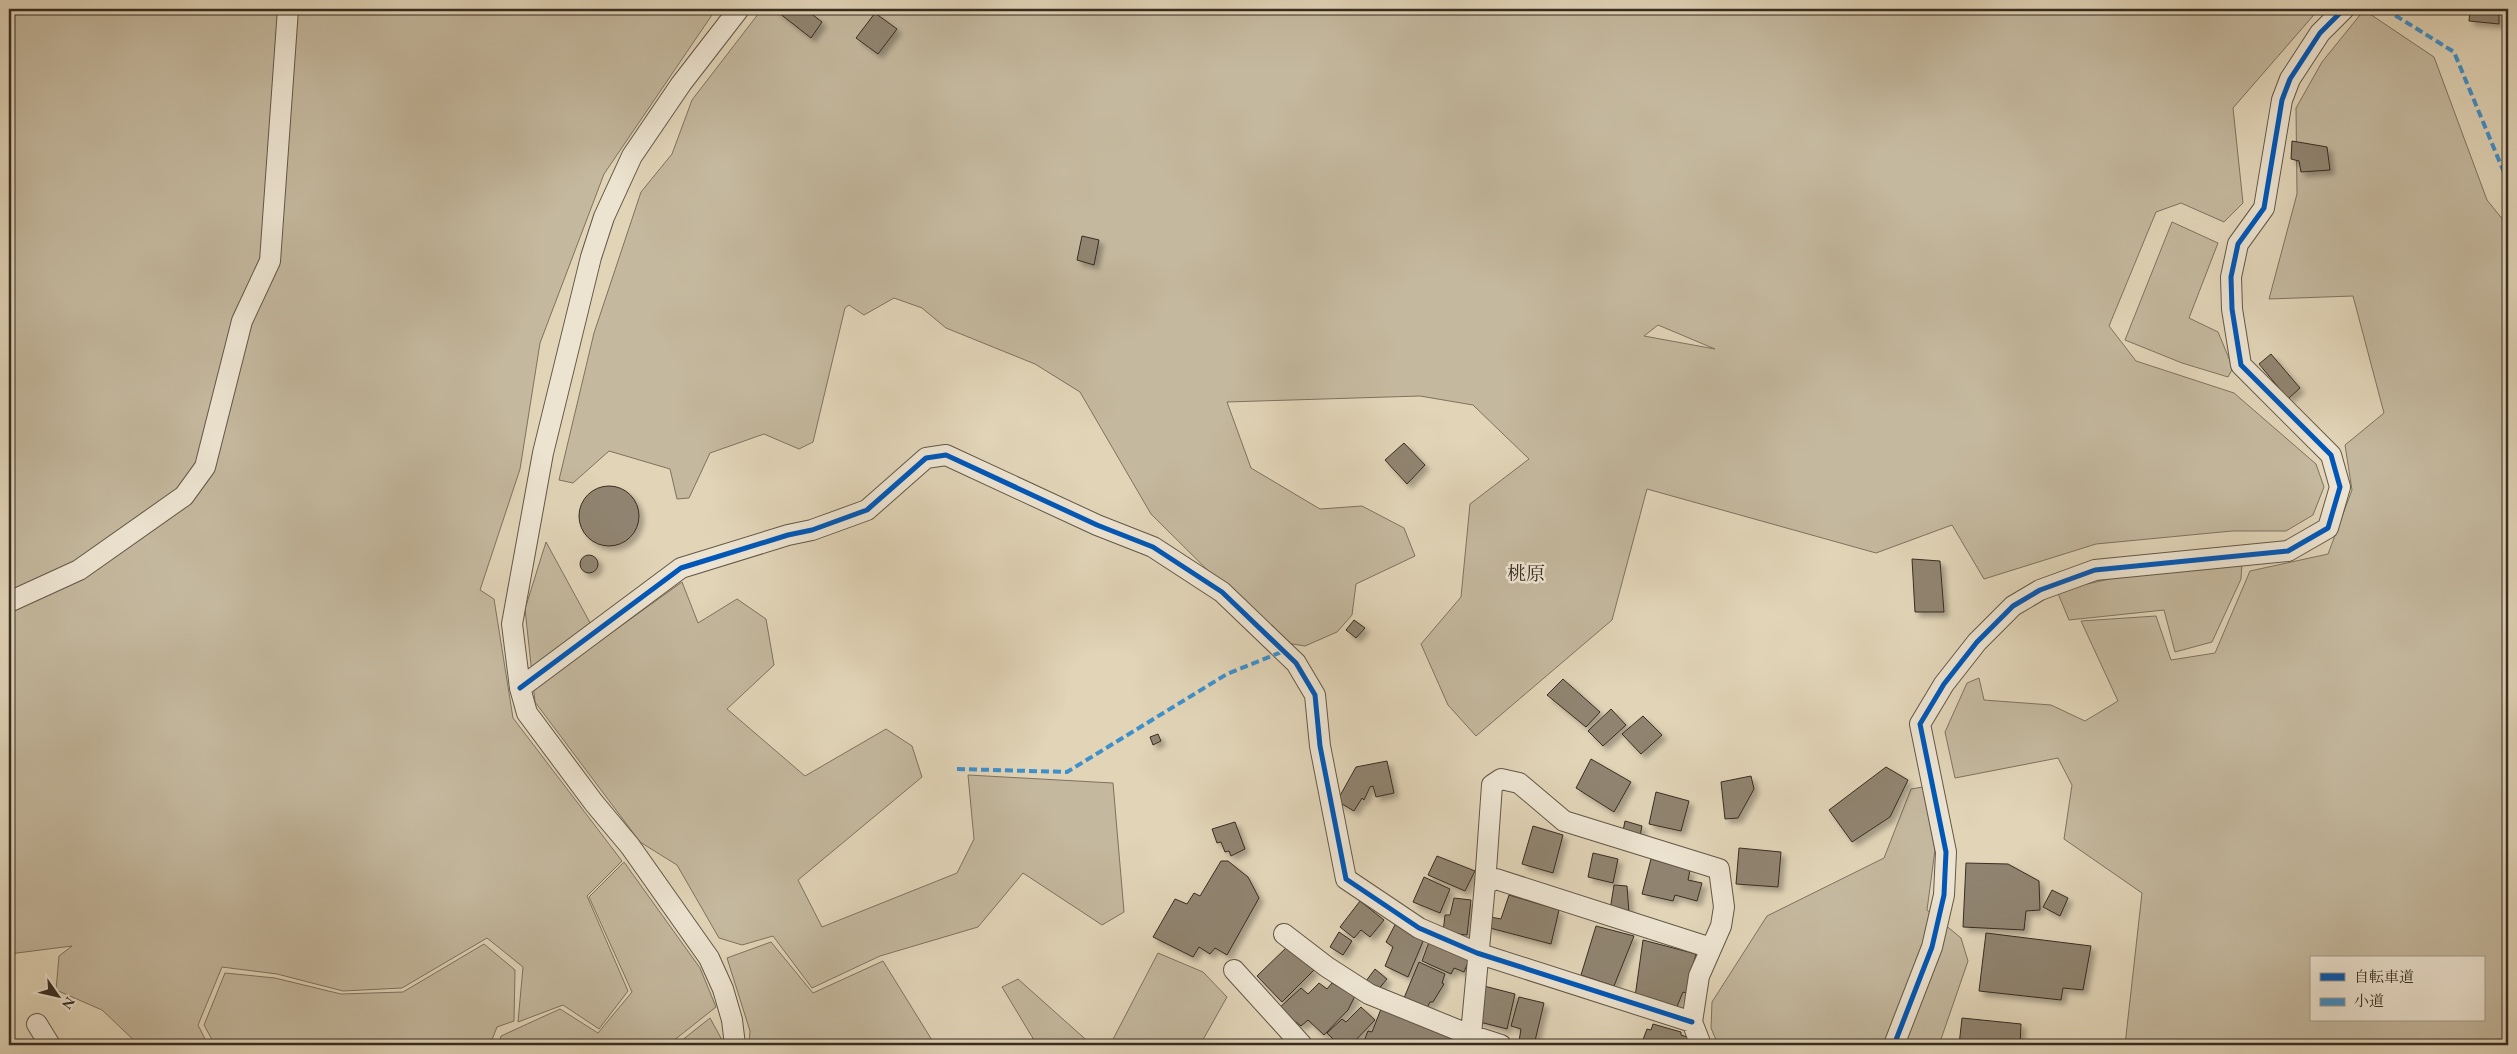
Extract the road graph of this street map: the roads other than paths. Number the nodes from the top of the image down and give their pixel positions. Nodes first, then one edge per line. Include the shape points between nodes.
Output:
1 (288, 9) edge
2 (739, 9) edge
3 (2344, 9) edge
4 (9, 602) edge
5 (520, 688) junction
6 (1485, 884) junction
7 (1284, 934) dead end
8 (1712, 948) junction
9 (1477, 954) junction
10 (1234, 970) dead end
11 (1692, 1022) junction
12 (37, 1024) dead end
13 (1470, 1040) edge
14 (50, 1045) edge
15 (735, 1045) edge
16 (1302, 1045) edge
17 (1501, 1045) edge
18 (1701, 1045) edge
19 (1894, 1045) edge

1 - 4 street via 270,262 242,321 205,467 184,496 79,570
2 - 5 street via 681,84 632,156 593,249 543,453 524,549 512,624
3 - 19 street via 2320,33 2290,79 2282,100 2264,208 2238,244 2231,276 2232,309 2241,365 2331,455 2340,488 2328,528 2288,550 2095,570 2040,590 2012,606 1977,642 1944,684 1920,724 1946,852 1944,895 1932,947
5 - 9 street via 681,568 812,530 867,510 926,458 946,455 1096,525 1153,547 1222,592 1296,663 1315,695 1320,746 1346,879 1419,928
5 - 15 street via 527,713 630,846 708,958 723,989
6 - 8 street via 1496,879
6 - 8 street via 1492,785 1501,779 1519,783 1564,821 1719,869 1724,907
6 - 9 street
7 - 13 street via 1369,994
8 - 11 street via 1699,976
9 - 11 street
9 - 13 street
10 - 16 street
11 - 18 street
12 - 14 street
13 - 17 street

